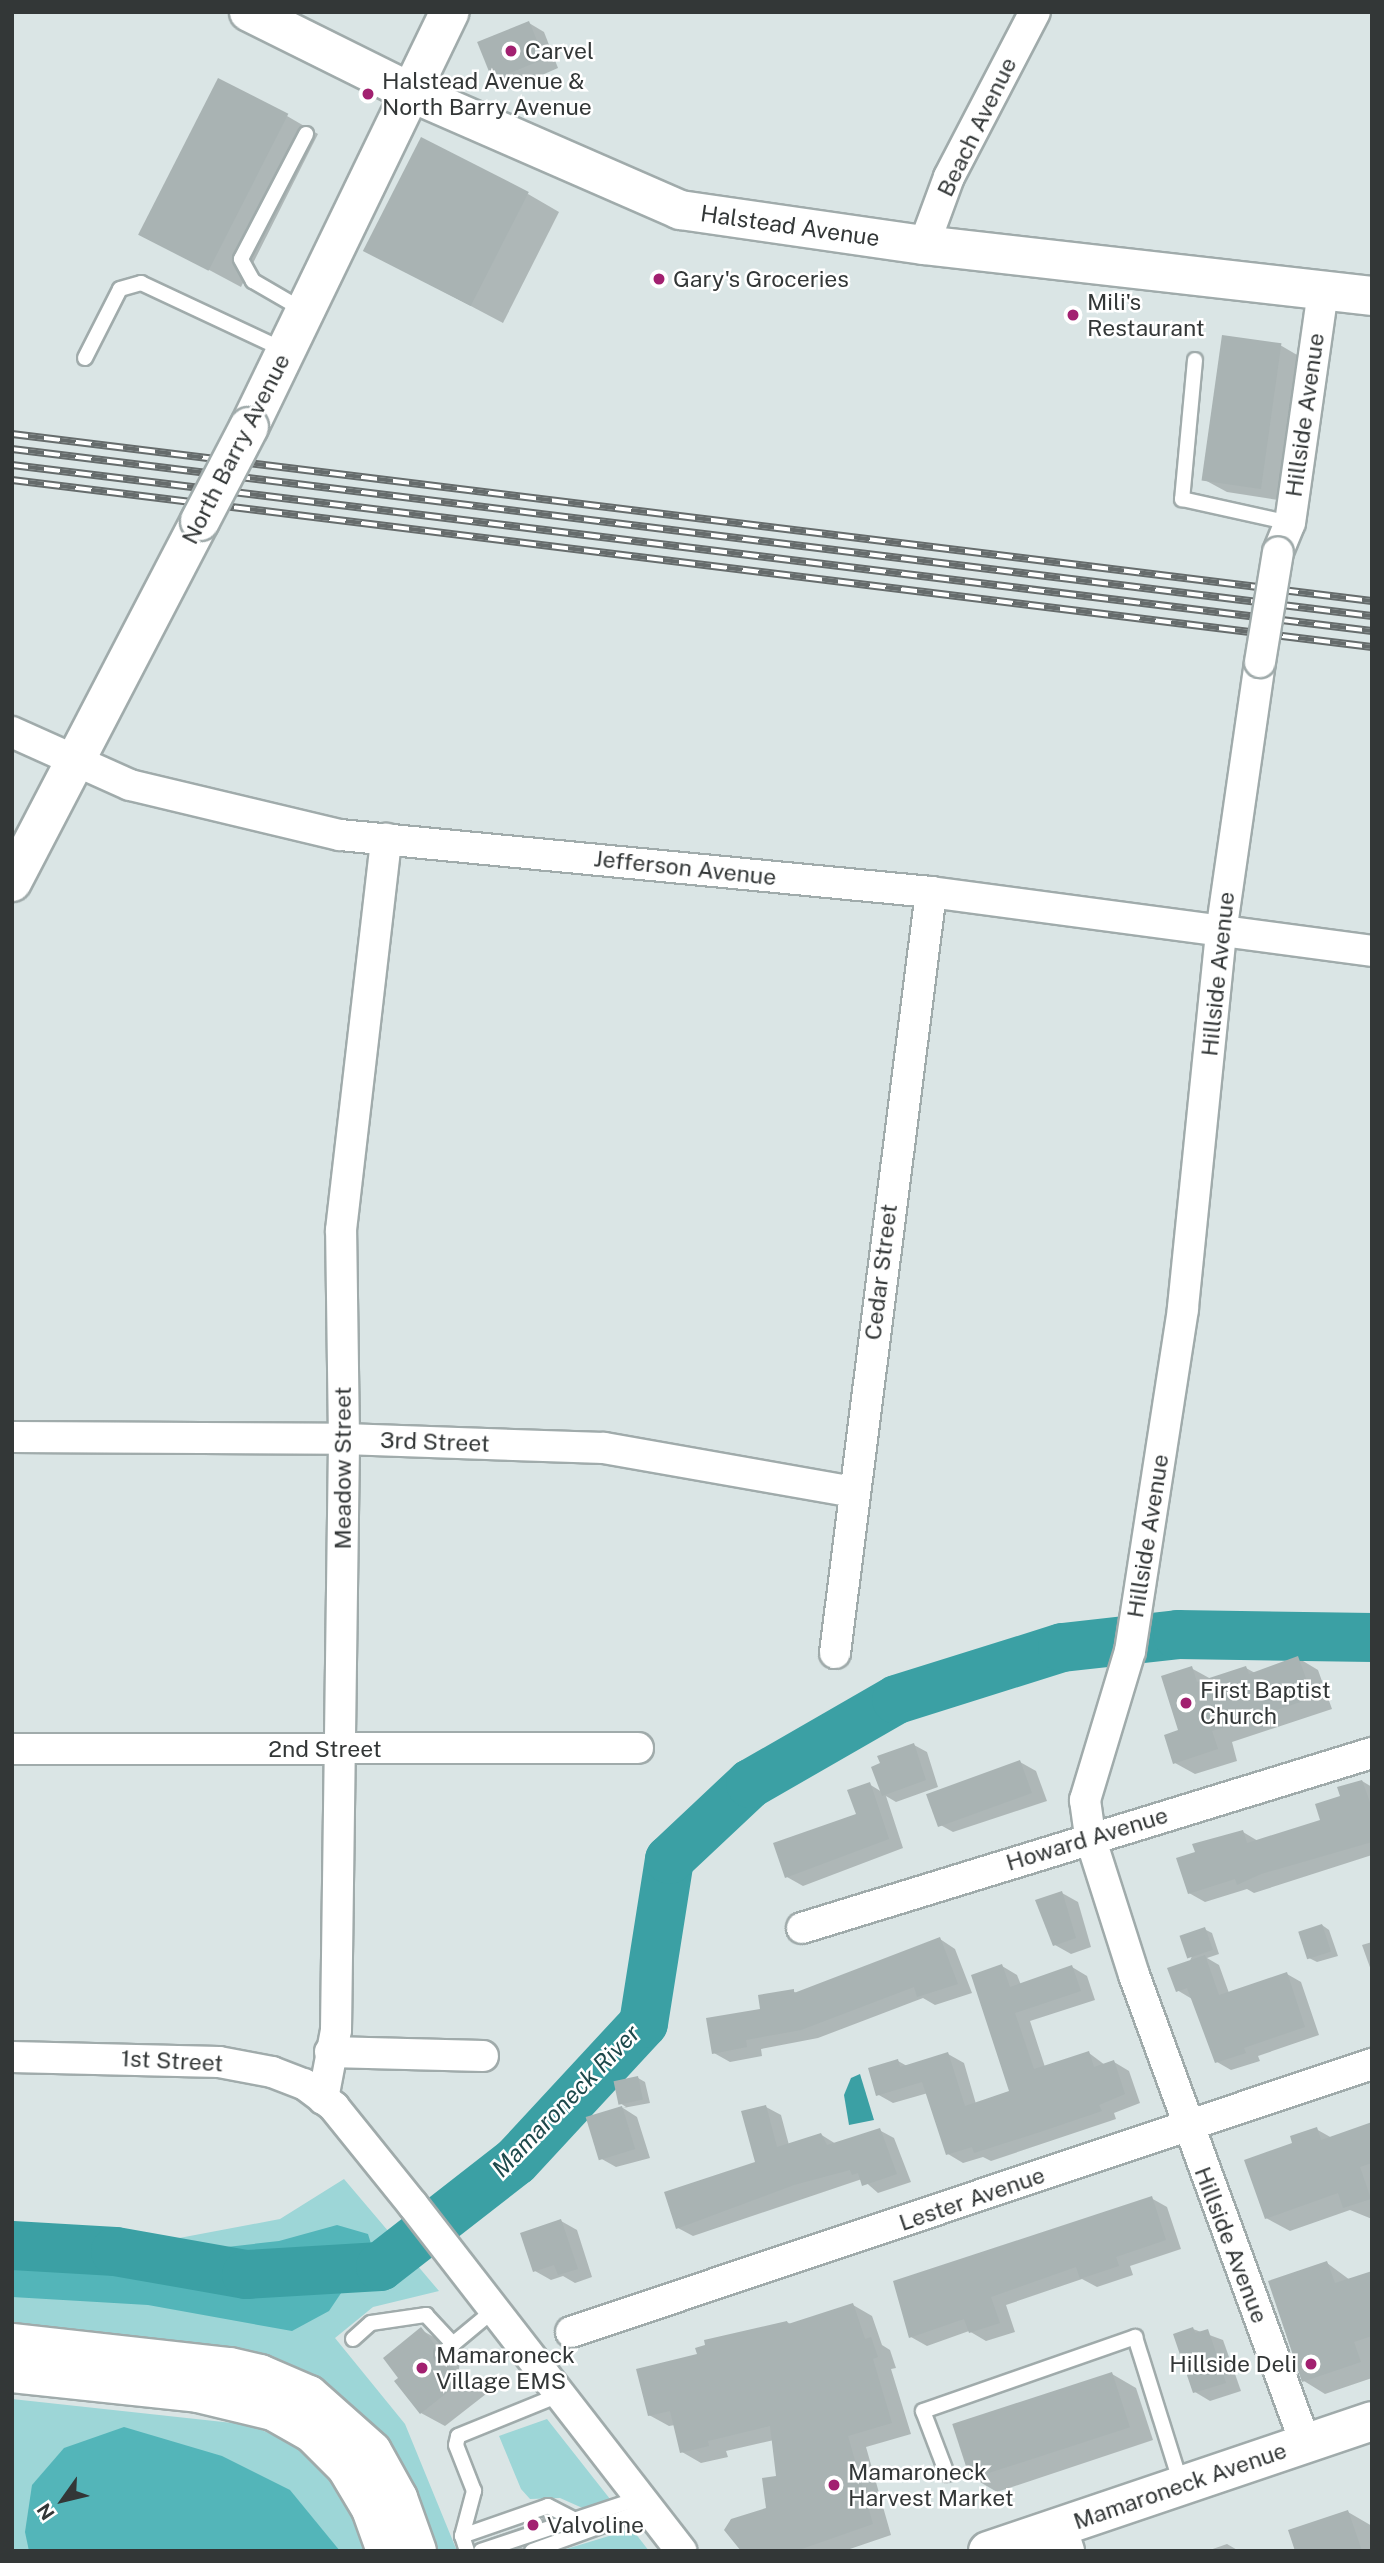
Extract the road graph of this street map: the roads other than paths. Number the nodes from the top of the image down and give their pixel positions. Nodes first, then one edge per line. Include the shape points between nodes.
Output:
1 (249, 12) edge
2 (450, 12) edge
3 (1035, 12) edge
4 (410, 92) junction
5 (306, 134) dead end
6 (924, 245) junction
7 (1323, 290) junction
8 (1372, 296) edge
9 (304, 311) junction
10 (285, 350) junction
11 (85, 358) dead end
12 (1195, 360) dead end
13 (1290, 523) junction
14 (12, 732) edge
15 (77, 762) junction
16 (386, 839) junction
17 (16, 865) edge
18 (931, 892) junction
19 (1221, 933) junction
20 (1372, 951) edge
21 (12, 1437) edge
22 (344, 1439) junction
23 (853, 1492) junction
24 (835, 1653) dead end
25 (638, 1748) dead end
26 (12, 1749) edge
27 (341, 1749) junction
28 (1372, 1753) edge
29 (1090, 1837) junction
30 (802, 1928) dead end
31 (330, 2052) junction
32 (483, 2056) dead end
33 (12, 2057) edge
34 (1372, 2064) edge
35 (323, 2099) junction
36 (1186, 2126) junction
37 (494, 2310) junction
38 (571, 2332) dead end
39 (353, 2339) dead end
40 (12, 2343) edge
41 (12, 2373) edge
42 (559, 2395) junction
43 (1369, 2430) edge
44 (1306, 2444) junction
45 (947, 2474) dead end
46 (1181, 2485) junction
47 (644, 2504) junction
48 (575, 2519) junction
49 (462, 2536) junction
50 (1065, 2538) edge
51 (386, 2551) edge
52 (417, 2551) edge
53 (467, 2551) edge
54 (481, 2551) edge
55 (532, 2551) edge
56 (681, 2551) edge
57 (988, 2551) edge

1 - 4 main road, Halstead Avenue
2 - 4 main road, North Barry Avenue
3 - 6 street, Beach Avenue via 949,177
4 - 6 main road, Halstead Avenue via 680,210
4 - 9 main road, North Barry Avenue
5 - 9 lane via 241,259 253,281
6 - 7 main road, Halstead Avenue
7 - 8 main road, Halstead Avenue
7 - 13 street, Hillside Avenue
9 - 10 main road, North Barry Avenue
10 - 11 lane via 141,283 120,289
10 - 15 main road, North Barry Avenue, bridge
12 - 13 lane via 1182,499
13 - 19 street, Hillside Avenue, bridge via 1278,552
14 - 15 street, Jefferson Avenue
15 - 16 street, Jefferson Avenue via 130,785 211,807 340,835
15 - 17 main road, North Barry Avenue
16 - 18 street, Jefferson Avenue
16 - 22 street, Meadow Street via 341,1230
18 - 19 street, Jefferson Avenue
18 - 23 street, Cedar Street
19 - 20 street, Jefferson Avenue
19 - 29 street, Hillside Avenue via 1184,1309 1127,1660 1085,1800
21 - 22 street, 3rd Street
22 - 23 street, 3rd Street via 604,1448
22 - 27 street, Meadow Street
23 - 24 street, Cedar Street
25 - 27 street, 2nd Street
26 - 27 street, 2nd Street
27 - 31 street, Meadow Street via 336,2030
28 - 29 street, Howard Avenue
29 - 30 street, Howard Avenue
29 - 36 street, Hillside Avenue
31 - 32 street
31 - 35 street, Meadow Street
33 - 35 street, 1st Street via 219,2062 272,2072 303,2084
34 - 36 street, Lester Avenue
35 - 37 street via 413,2204
36 - 38 street, Lester Avenue
36 - 44 street, Hillside Avenue
37 - 39 lane via 448,2349 426,2315 371,2323
37 - 42 street
40 - 52 main road via 230,2367 309,2395 372,2451 398,2498
41 - 51 main road via 198,2393 273,2410 312,2433 346,2468 371,2509
42 - 47 street
42 - 49 lane via 458,2436 456,2445 474,2491
43 - 44 main road, Mamaroneck Avenue
44 - 46 main road, Mamaroneck Avenue
45 - 46 lane via 923,2412 1135,2337
46 - 50 main road, Mamaroneck Avenue
47 - 48 lane
47 - 55 lane
47 - 56 street
48 - 49 lane via 548,2506
48 - 54 lane
49 - 53 lane
50 - 57 main road, Mamaroneck Avenue

